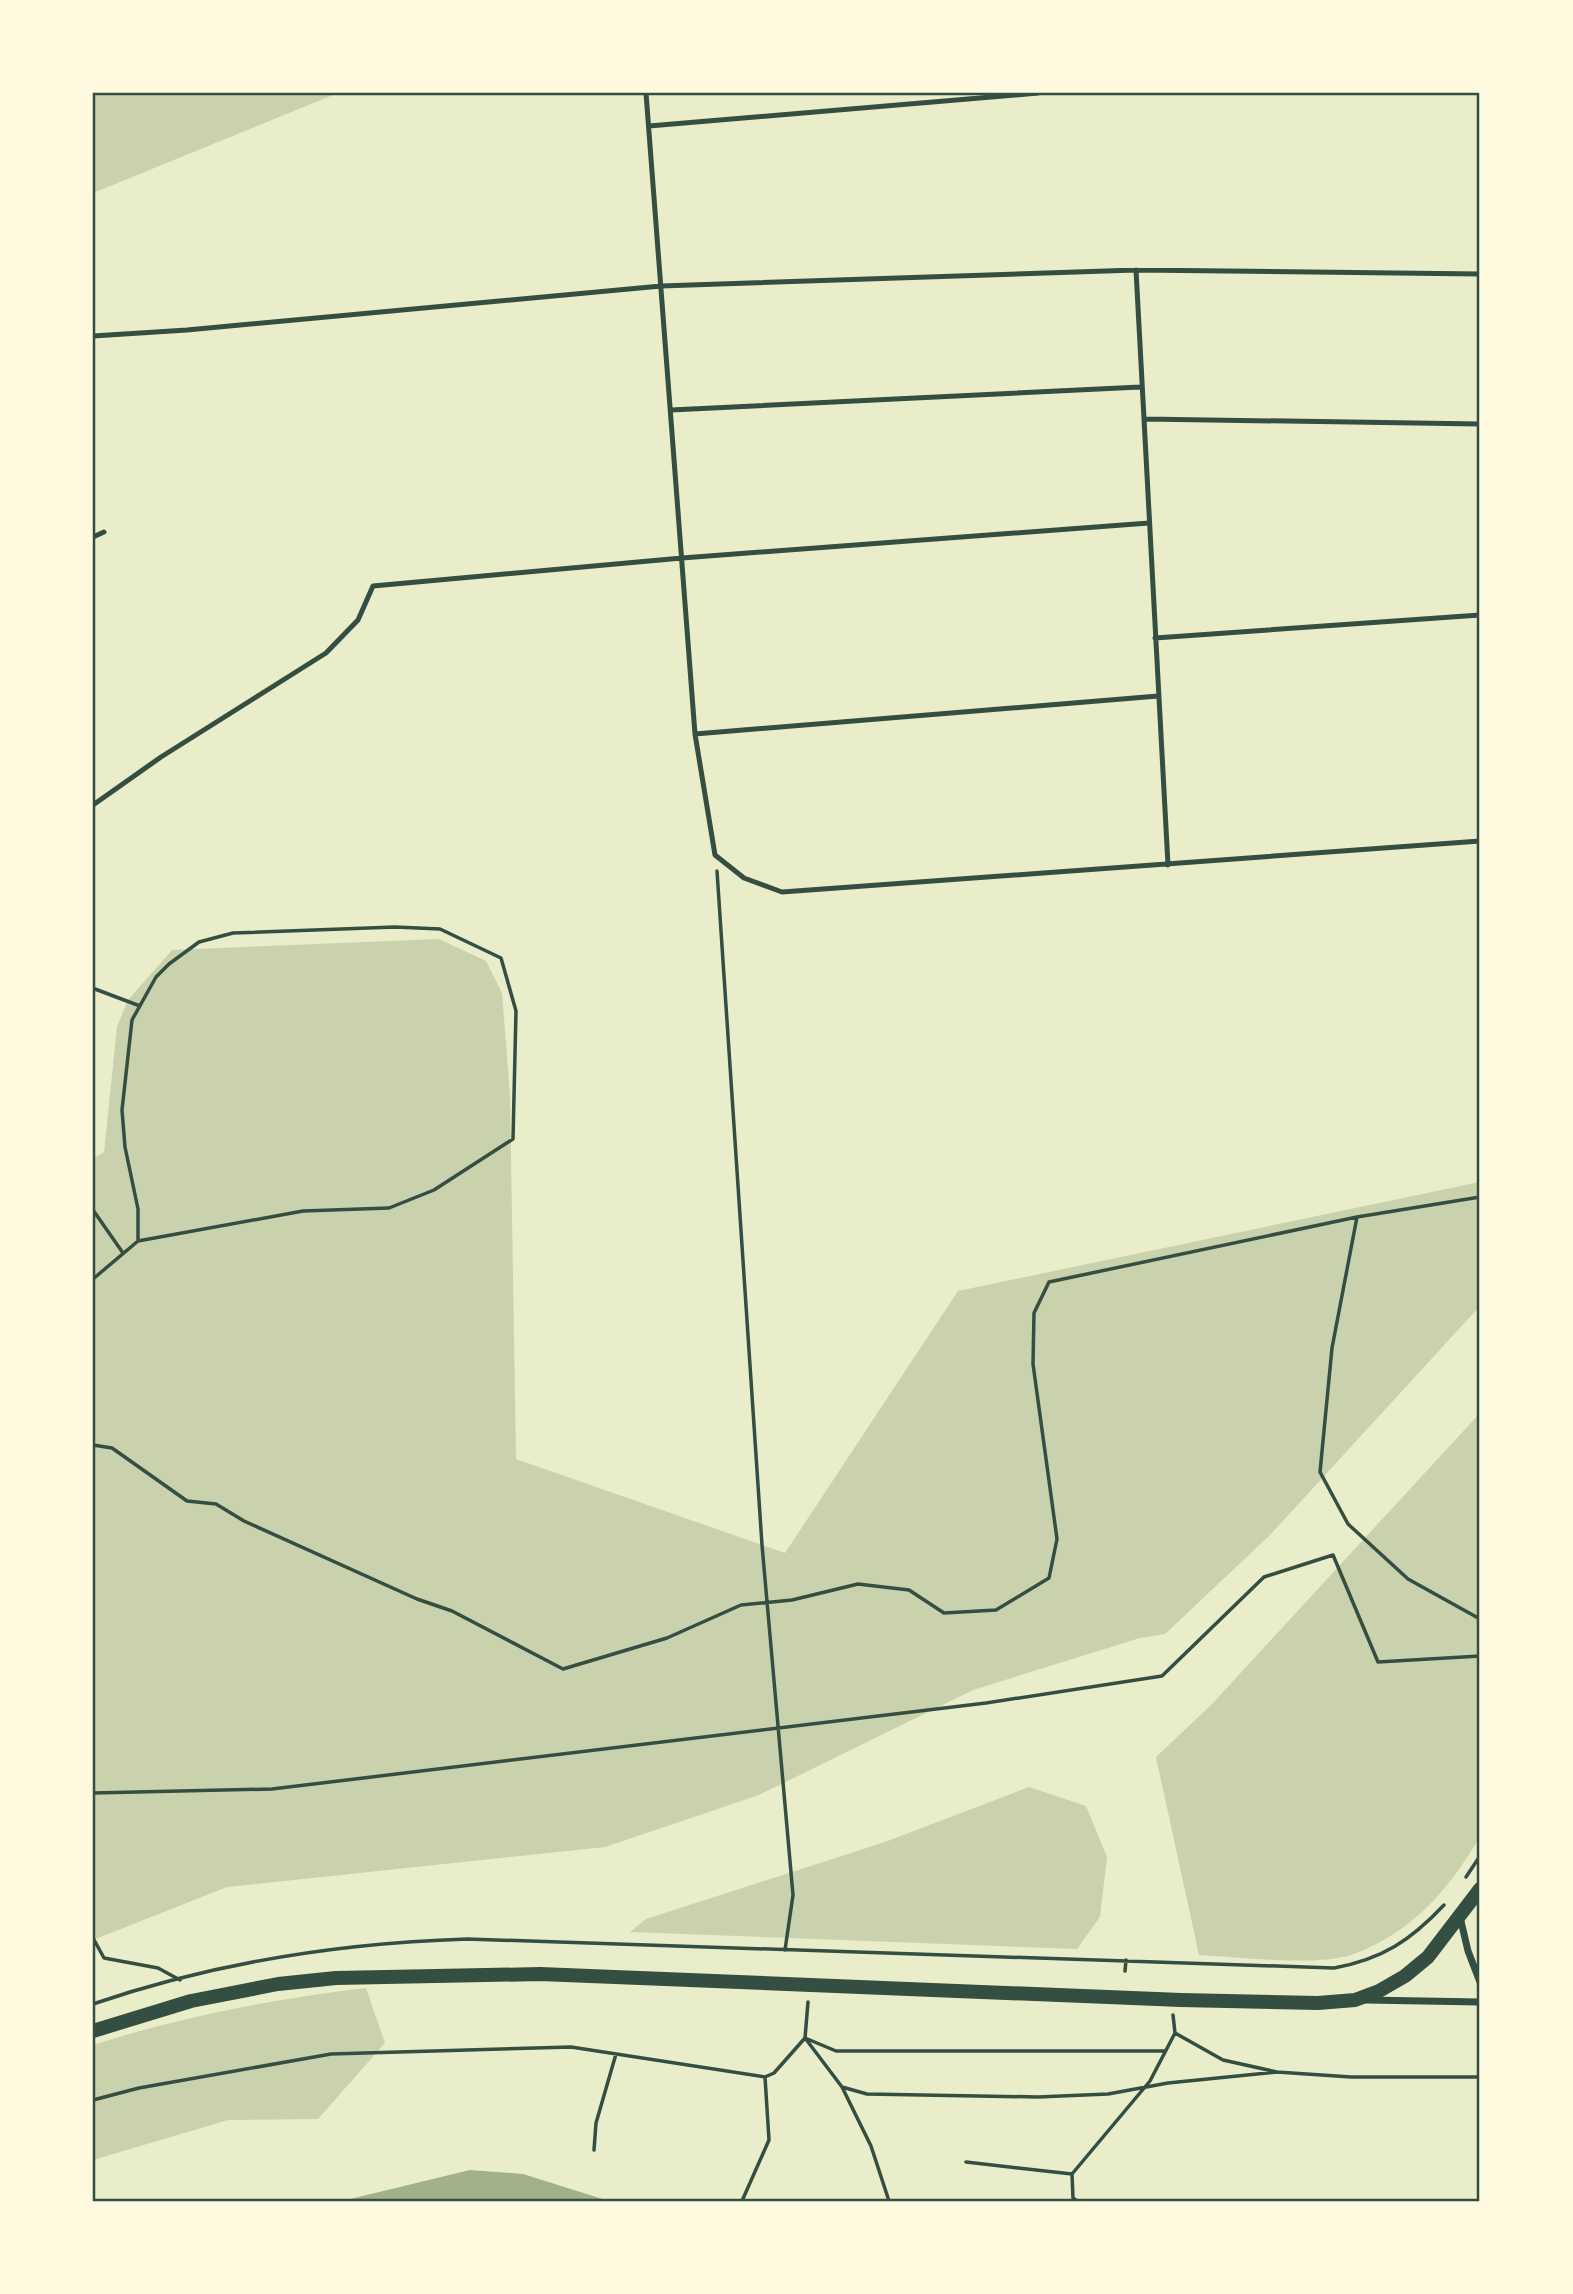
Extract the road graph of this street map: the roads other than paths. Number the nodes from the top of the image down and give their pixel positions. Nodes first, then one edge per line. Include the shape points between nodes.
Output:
1 (646, 93) edge
2 (1038, 93) edge
3 (1006, 95) edge
4 (649, 126) junction
5 (1136, 270) junction
6 (1480, 274) edge
7 (662, 286) junction
8 (93, 336) edge
9 (1140, 387) junction
10 (671, 410) junction
11 (1145, 419) junction
12 (1480, 424) edge
13 (1149, 523) junction
14 (104, 532) dead end
15 (93, 537) edge
16 (682, 558) junction
17 (1480, 614) edge
18 (1155, 638) junction
19 (1158, 696) junction
20 (695, 734) junction
21 (93, 805) edge
22 (1480, 841) edge
23 (1168, 865) junction
24 (1480, 1889) edge
25 (1460, 1917) junction
26 (1480, 1983) edge
27 (1354, 2000) junction
28 (1480, 2002) edge
29 (93, 2031) edge

1 - 4 lane
2 - 3 lane
3 - 4 lane
4 - 7 lane
5 - 6 lane
5 - 7 lane
5 - 9 lane
7 - 8 lane
7 - 10 lane
9 - 10 lane
9 - 11 lane
10 - 16 lane
11 - 12 lane
11 - 13 lane
13 - 16 lane
13 - 18 lane
14 - 15 lane
16 - 20 lane
16 - 21 lane via 373,586 358,620 326,653
17 - 18 lane
18 - 19 lane
19 - 20 lane
19 - 23 lane
20 - 23 lane via 715,855 744,878 782,892
22 - 23 lane
24 - 25 main road
25 - 26 street
25 - 27 main road via 1428,1957 1405,1976
27 - 28 street
27 - 29 main road via 1171,1999 540,1974 336,1978 191,2001

